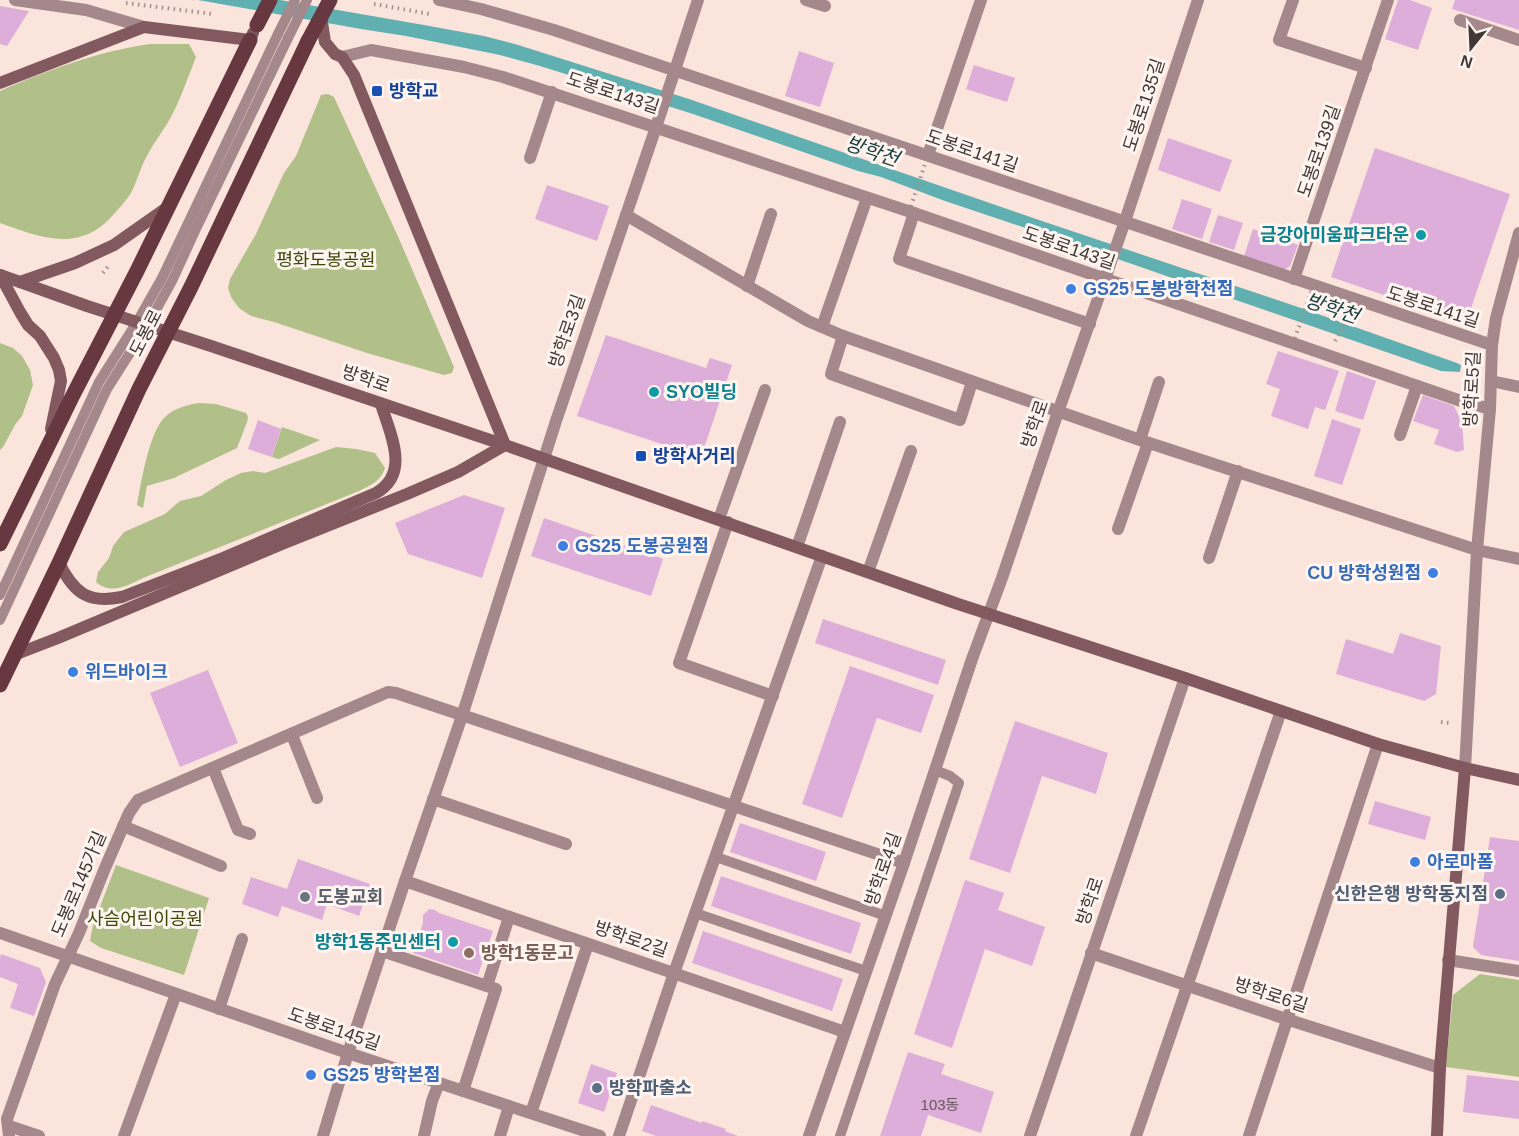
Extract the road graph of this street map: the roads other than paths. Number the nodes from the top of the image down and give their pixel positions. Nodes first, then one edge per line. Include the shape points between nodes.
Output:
1 (15, 0) edge
2 (270, 0) edge
3 (295, 0) edge
4 (307, 0) edge
5 (330, 0) edge
6 (439, 0) edge
7 (698, 0) edge
8 (806, 0) edge
9 (981, 0) edge
10 (1198, 0) edge
11 (1293, 0) edge
12 (1388, 0) edge
13 (825, 6) dead end
14 (321, 16) junction
15 (1460, 21) dead end
16 (257, 25) joint
17 (144, 27) junction
18 (283, 36) junction
19 (250, 40) junction
20 (1519, 40) edge
21 (342, 57) junction
22 (1366, 68) junction
23 (675, 70) junction
24 (0, 83) edge
25 (552, 92) junction
26 (656, 127) junction
27 (928, 155) junction
28 (530, 158) dead end
29 (867, 198) junction
30 (168, 207) junction
31 (912, 213) junction
32 (771, 214) dead end
33 (626, 215) junction
34 (1125, 221) junction
35 (1519, 233) edge
36 (0, 275) edge
37 (1105, 279) junction
38 (1294, 279) junction
39 (20, 282) junction
40 (747, 286) junction
41 (114, 315) junction
42 (142, 324) junction
43 (1090, 324) junction
44 (822, 327) junction
45 (168, 332) junction
46 (843, 336) junction
47 (1492, 345) junction
48 (1491, 381) junction
49 (972, 382) junction
50 (1160, 382) dead end
51 (1417, 386) junction
52 (1519, 387) edge
53 (765, 390) dead end
54 (381, 404) junction
55 (1490, 409) junction
56 (1058, 412) junction
57 (840, 422) dead end
58 (1400, 435) dead end
59 (1144, 441) junction
60 (505, 445) junction
61 (48, 447) junction
62 (911, 452) dead end
63 (544, 459) junction
64 (1238, 471) junction
65 (724, 521) junction
66 (1118, 529) dead end
67 (0, 544) edge
68 (797, 547) junction
69 (1477, 550) junction
70 (822, 556) junction
71 (1209, 558) dead end
72 (1519, 559) edge
73 (59, 563) junction
74 (868, 572) junction
75 (0, 595) edge
76 (989, 614) junction
77 (0, 621) edge
78 (14, 655) junction
79 (1185, 678) junction
80 (0, 685) edge
81 (773, 696) junction
82 (1281, 711) junction
83 (462, 716) junction
84 (291, 735) junction
85 (1378, 744) junction
86 (213, 768) junction
87 (1465, 768) junction
88 (935, 770) junction
89 (1519, 780) edge
90 (317, 798) dead end
91 (433, 799) junction
92 (734, 807) junction
93 (123, 826) junction
94 (250, 834) dead end
95 (566, 844) dead end
96 (716, 857) junction
97 (904, 863) junction
98 (221, 866) dead end
99 (405, 881) junction
100 (695, 913) junction
101 (886, 916) junction
102 (509, 917) junction
103 (0, 933) edge
104 (242, 939) dead end
105 (588, 944) junction
106 (382, 951) junction
107 (1091, 953) junction
108 (67, 957) junction
109 (1448, 960) junction
110 (866, 971) junction
111 (1519, 971) edge
112 (674, 973) junction
113 (488, 986) junction
114 (1187, 986) junction
115 (176, 994) junction
116 (219, 1009) junction
117 (1286, 1019) junction
118 (846, 1032) junction
119 (348, 1053) junction
120 (1440, 1068) junction
121 (439, 1083) junction
122 (463, 1091) junction
123 (509, 1106) junction
124 (531, 1113) junction
125 (6, 1125) edge
126 (39, 1136) edge
127 (124, 1136) edge
128 (323, 1136) edge
129 (424, 1136) edge
130 (500, 1136) edge
131 (600, 1136) edge
132 (620, 1136) edge
133 (809, 1136) edge
134 (840, 1136) edge
135 (1030, 1136) edge
136 (1136, 1136) edge
137 (1249, 1136) edge
138 (1437, 1136) edge

1 - 17 street via 86,10
2 - 16 main road, 도봉로, bridge
3 - 18 lane, bridge
4 - 18 lane, bridge
5 - 14 main road, 도봉로, bridge
6 - 23 street, 도봉로141길 via 554,30
7 - 23 street, 방학로3길
8 - 13 street
9 - 27 street
10 - 34 street, 도봉로135길
11 - 22 street via 1279,40
12 - 22 street, 도봉로139길
14 - 21 main road via 325,42
14 - 45 main road, 도봉로, bridge
15 - 20 street
16 - 19 main road, 도봉로
17 - 19 main road
17 - 24 main road
18 - 42 lane
19 - 30 main road, 도봉로
21 - 25 street, 도봉로143길 via 371,50 414,57 474,69
21 - 60 main road via 354,75
22 - 38 street, 도봉로139길
23 - 26 street, 방학로3길, bridge
23 - 27 street, 도봉로141길
25 - 26 street, 도봉로143길
25 - 28 street, 도봉로143길
26 - 29 street, 도봉로143길
26 - 33 street, 방학로3길
27 - 34 street, 도봉로141길
29 - 31 street, 도봉로143길
29 - 44 street
30 - 39 main road via 114,244
30 - 41 main road, 도봉로
31 - 37 street, 도봉로143길
31 - 43 street via 899,259
32 - 40 street
33 - 40 street
33 - 63 street, 방학로3길
34 - 37 street, 도봉로135길, bridge
34 - 38 street, 도봉로141길
35 - 47 street, 방학로5길
36 - 39 main road, 방학로
36 - 61 main road via 59,370 61,381
37 - 43 street, 방학로
37 - 51 street, 도봉로143길
38 - 47 street, 도봉로141길
39 - 41 main road, 방학로
40 - 44 street
41 - 42 main road, 방학로
41 - 61 main road, 도봉로
42 - 45 main road, 방학로
42 - 75 lane via 99,382
42 - 77 lane via 107,389
43 - 56 street, 방학로
44 - 46 street
45 - 54 main road, 방학로
45 - 73 main road, 도봉로
46 - 49 street
46 - 49 street via 831,374 906,401 960,420
47 - 48 street, 방학로5길
48 - 52 street
48 - 55 street, 방학로5길
49 - 56 street
50 - 59 street
51 - 55 street, 도봉로143길
51 - 58 street
53 - 65 street
54 - 60 main road, 방학로
54 - 73 main road via 396,466 393,478 376,493 122,597 104,600 81,592 71,584
55 - 69 street, 방학로5길
56 - 59 street
56 - 76 street, 방학로
57 - 68 street
59 - 64 street
59 - 66 street
60 - 63 main road, 방학로
60 - 78 main road via 458,472 407,494
61 - 67 main road, 도봉로
62 - 74 street
63 - 65 main road, 방학로
63 - 83 street
64 - 69 street
64 - 71 street
65 - 68 main road, 방학로
65 - 81 street via 679,663
68 - 70 main road, 방학로
69 - 72 street
69 - 87 street, 방학로5길
70 - 74 main road, 방학로
70 - 81 street
73 - 78 main road, 도봉로
74 - 76 main road, 방학로
76 - 79 main road, 방학로
76 - 88 street, 방학로4길
78 - 80 main road, 도봉로
79 - 82 main road, 방학로
79 - 107 street, 방학로
81 - 92 street
82 - 85 main road, 방학로
82 - 114 street
83 - 84 street, 도봉로145가길 via 388,692
83 - 91 street
83 - 92 street
84 - 86 street, 도봉로145가길
84 - 90 street
85 - 87 main road, 방학로
85 - 117 street
86 - 93 street, 도봉로145가길 via 138,800
86 - 94 street via 238,830
87 - 89 main road, 방학로
87 - 109 main road
88 - 97 street, 방학로4길
88 - 134 lane via 959,783
91 - 95 street
91 - 99 street
92 - 96 street
92 - 97 street
93 - 98 street, 도봉로145가길
93 - 108 street, 도봉로145가길
96 - 100 street
96 - 101 lane
97 - 101 street, 방학로4길
99 - 102 street, 방학로2길
99 - 106 street
100 - 110 lane
100 - 112 street
101 - 110 street, 방학로4길
102 - 105 street, 방학로2길
102 - 113 street
103 - 108 street, 도봉로145길
104 - 116 street
105 - 112 street, 방학로2길
105 - 124 street
106 - 113 street
106 - 119 street
107 - 114 street, 방학로6길
107 - 135 street, 방학로
108 - 115 street, 도봉로145길
108 - 125 street, 도봉로145가길
109 - 111 street
109 - 120 main road
110 - 118 street, 방학로4길
112 - 118 street, 방학로2길
112 - 132 street
113 - 122 street via 496,989
114 - 117 street, 방학로6길
114 - 136 street
115 - 116 street, 도봉로145길
115 - 127 street
116 - 119 street, 도봉로145길
117 - 120 street, 방학로6길
117 - 137 street
118 - 133 street, 방학로4길
119 - 121 street, 도봉로145길
119 - 128 street
120 - 138 main road
121 - 122 street, 도봉로145길
121 - 129 street
122 - 123 street, 도봉로145길
123 - 124 street, 도봉로145길
123 - 130 street
124 - 131 street, 도봉로145길
125 - 126 street

